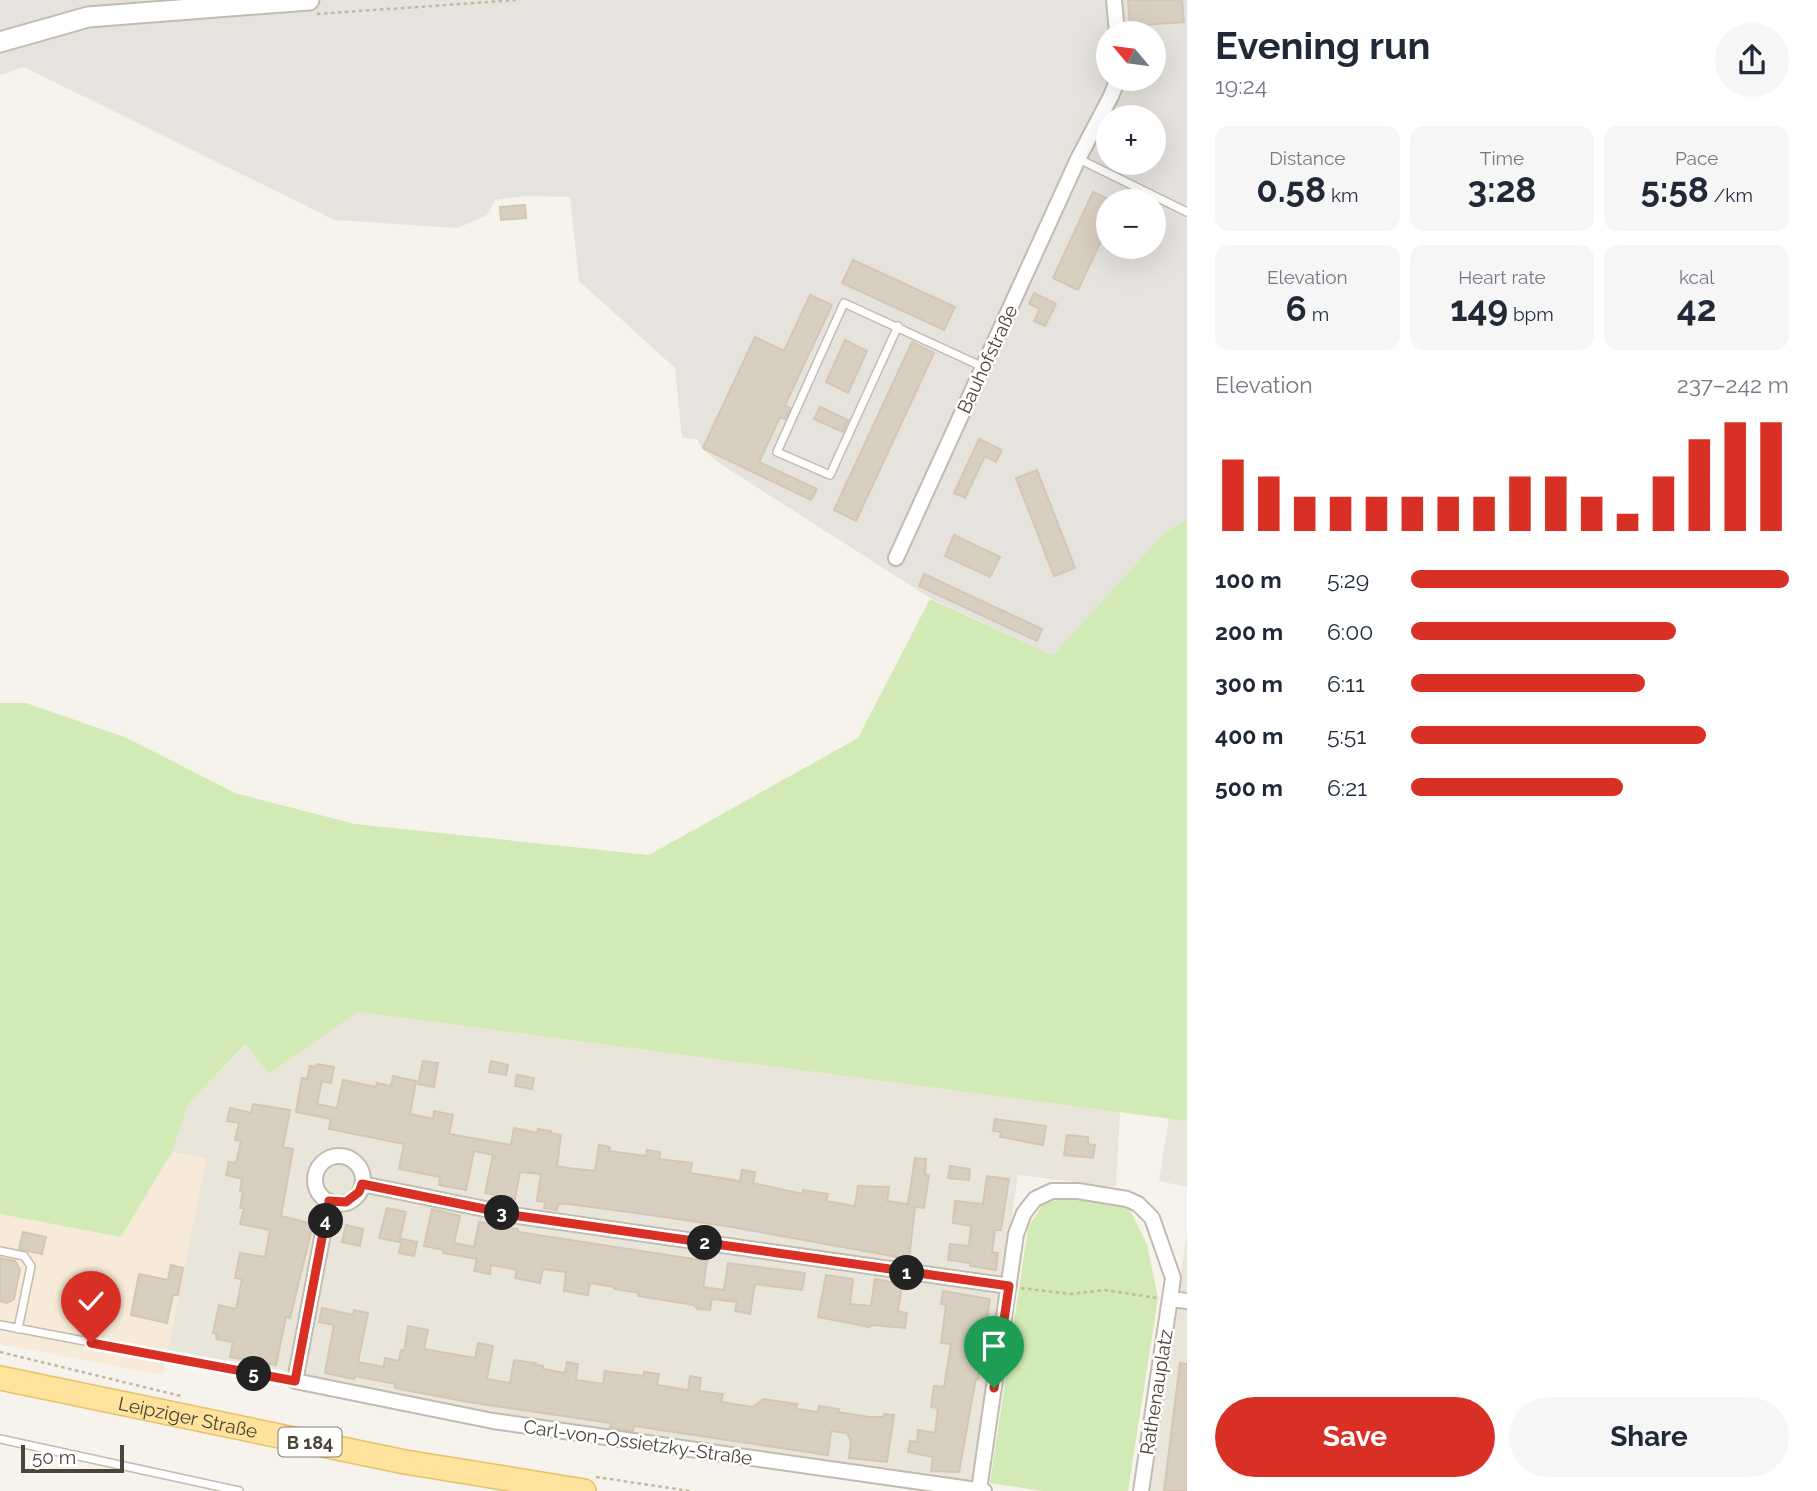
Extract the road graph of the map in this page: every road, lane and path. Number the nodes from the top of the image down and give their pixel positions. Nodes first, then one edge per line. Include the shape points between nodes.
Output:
1 (309, 0) edge
2 (1114, 0) edge
3 (1116, 21) edge
4 (0, 42) edge
5 (1113, 91) edge
6 (1078, 159) junction
7 (1187, 212) edge
8 (898, 327) junction
9 (983, 367) junction
10 (896, 558) dead end
11 (362, 1184) junction
12 (329, 1201) junction
13 (0, 1251) edge
14 (1009, 1286) junction
15 (1027, 1288) dead end
16 (1171, 1299) junction
17 (1187, 1301) edge
18 (0, 1325) edge
19 (18, 1329) junction
20 (0, 1378) edge
21 (295, 1381) junction
22 (0, 1439) edge
23 (239, 1491) edge
24 (584, 1491) edge
25 (982, 1491) edge
26 (1141, 1491) edge

1 - 4 street via 88,17
2 - 3 street
5 - 6 street, Bauhofstraße
6 - 7 lane
6 - 9 street, Bauhofstraße
8 - 8 lane via 844,303 777,452 830,475
8 - 9 lane
9 - 10 street, Bauhofstraße
11 - 12 street via 346,1202
11 - 12 street via 360,1169 349,1158 327,1158 317,1170 315,1184
11 - 14 street via 519,1216
12 - 21 street
13 - 19 lane via 24,1256 31,1266
14 - 16 street, Rathenauplatz via 1016,1234 1024,1213 1035,1199 1052,1191 1078,1191 1127,1199 1152,1218 1172,1278
14 - 25 street, Rathenauplatz
15 - 16 path via 1070,1294 1105,1290
16 - 17 street
16 - 26 street, Rathenauplatz
18 - 19 lane
19 - 21 lane
20 - 24 main road, Leipziger Straße / B 184 via 405,1462
21 - 25 street, Carl-von-Ossietzky-Straße via 493,1421
22 - 23 lane

